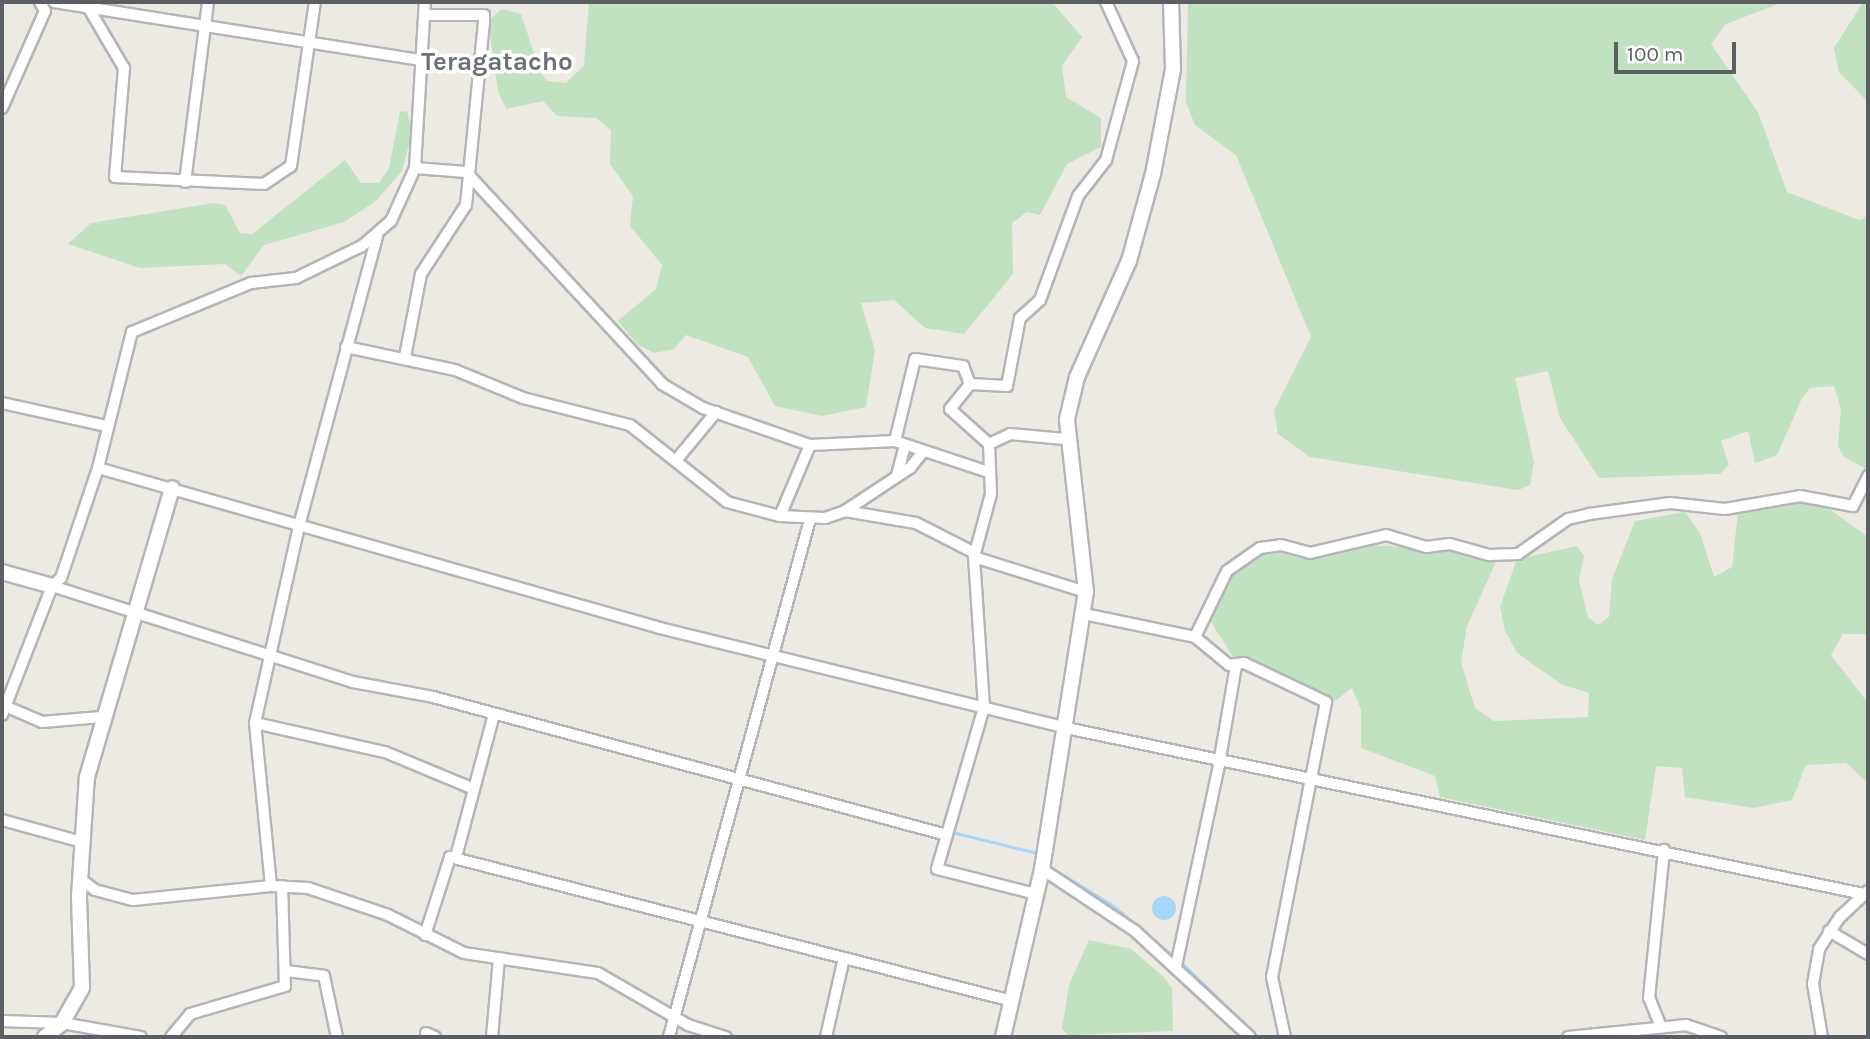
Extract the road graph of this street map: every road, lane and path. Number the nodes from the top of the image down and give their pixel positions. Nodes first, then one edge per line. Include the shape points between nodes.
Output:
1 (54, 2) edge
2 (208, 2) edge
3 (315, 2) edge
4 (425, 2) edge
5 (1106, 2) edge
6 (1171, 2) edge
7 (43, 3) edge
8 (101, 5) edge
9 (88, 7) junction
10 (424, 15) junction
11 (205, 26) junction
12 (309, 43) junction
13 (422, 60) junction
14 (2, 108) edge
15 (415, 168) junction
16 (466, 172) junction
17 (185, 182) junction
18 (377, 235) junction
19 (346, 346) junction
20 (405, 357) junction
21 (970, 384) junction
22 (2, 403) edge
23 (716, 412) junction
24 (107, 426) junction
25 (1065, 439) junction
26 (895, 441) junction
27 (810, 444) junction
28 (989, 444) junction
29 (904, 448) junction
30 (923, 452) junction
31 (678, 458) junction
32 (98, 468) junction
33 (989, 472) junction
34 (897, 475) junction
35 (1868, 476) edge
36 (172, 488) junction
37 (845, 511) junction
38 (780, 516) junction
39 (810, 519) junction
40 (300, 523) junction
41 (974, 555) junction
42 (2, 572) edge
43 (52, 586) junction
44 (1086, 592) junction
45 (135, 612) junction
46 (1084, 614) junction
47 (1195, 637) junction
48 (773, 654) junction
49 (267, 656) junction
50 (1236, 666) junction
51 (984, 707) junction
52 (3, 710) edge
53 (494, 714) junction
54 (101, 717) junction
55 (255, 723) junction
56 (1066, 728) junction
57 (1219, 764) junction
58 (739, 778) junction
59 (1308, 781) junction
60 (474, 789) junction
61 (2, 820) edge
62 (948, 832) junction
63 (82, 842) junction
64 (1664, 850) junction
65 (456, 857) junction
66 (1042, 869) junction
67 (79, 878) junction
68 (276, 886) junction
69 (1867, 893) edge
70 (1036, 894) junction
71 (700, 922) junction
72 (1829, 931) junction
73 (425, 935) junction
74 (1868, 954) edge
75 (499, 958) junction
76 (844, 958) junction
77 (1178, 963) junction
78 (286, 971) junction
79 (1012, 1001) junction
80 (673, 1016) junction
81 (2, 1021) edge
82 (62, 1023) junction
83 (1661, 1027) junction
84 (45, 1037) edge
85 (141, 1037) edge
86 (171, 1037) edge
87 (337, 1037) edge
88 (492, 1037) edge
89 (669, 1037) edge
90 (726, 1037) edge
91 (826, 1037) edge
92 (1003, 1037) edge
93 (1250, 1037) edge
94 (1285, 1037) edge
95 (1568, 1037) edge
96 (1721, 1037) edge
97 (1822, 1037) edge

1 - 9 street
2 - 11 street
3 - 12 street
4 - 10 street
5 - 21 street via 1133,61 1106,160 1078,196 1040,300 1020,318 1007,386
6 - 25 street via 1173,69 1162,135 1129,261 1077,377
7 - 14 street via 45,11
8 - 9 street
8 - 11 street
9 - 17 street via 124,68 115,177
10 - 13 street
10 - 16 street via 484,15
11 - 12 street
11 - 17 street
12 - 13 street
12 - 17 street via 294,155 284,174 264,184
13 - 15 street
15 - 16 street
15 - 18 street via 391,221
16 - 20 street via 466,205 421,274
16 - 23 street via 662,384
18 - 19 street
18 - 24 street via 296,278 251,283 178,316 138,324
19 - 20 street
19 - 40 street
20 - 31 street via 488,380 554,408 630,425
21 - 26 street via 963,366 915,359
21 - 28 street via 950,410
22 - 24 street
23 - 27 street
23 - 31 street
24 - 32 street
25 - 28 street via 1010,435
25 - 44 street
26 - 27 street
26 - 29 street
27 - 38 street
28 - 33 street
29 - 30 street
29 - 34 street
30 - 33 street
30 - 34 street
31 - 38 street via 727,502
32 - 36 street
32 - 43 street via 61,578
33 - 41 street via 989,510
34 - 37 street
35 - 47 street via 1853,506 1800,496 1725,509 1670,503 1589,514 1568,519 1518,554 1489,555 1450,544 1426,547 1386,535 1310,553 1281,545 1260,548 1227,571
36 - 40 street
36 - 45 street
37 - 39 street
37 - 41 street via 937,528
38 - 39 street
39 - 48 street
40 - 48 street via 660,628
40 - 49 street
41 - 44 street
41 - 51 street
42 - 43 street
43 - 45 street
43 - 52 street
44 - 46 street
45 - 49 street
45 - 54 street
46 - 47 street
46 - 56 street
47 - 50 street
48 - 51 street
48 - 58 street
49 - 53 street
49 - 55 street
50 - 57 street
50 - 59 street via 1244,663 1326,702
51 - 56 street
51 - 62 street
52 - 54 street via 42,722
53 - 58 street
53 - 60 street
54 - 63 street via 87,777
55 - 60 street via 385,752
55 - 68 street
56 - 57 street
56 - 66 street
57 - 59 street
57 - 77 street
58 - 62 street
58 - 71 street
59 - 64 street
59 - 94 street via 1272,977
60 - 65 street
61 - 63 street
62 - 70 street via 937,869
63 - 67 street
64 - 69 street
64 - 83 street via 1649,998
65 - 71 street
65 - 73 street via 450,857
66 - 70 street
66 - 77 street
67 - 68 street via 95,890 133,900
67 - 82 street via 82,988
68 - 73 street via 344,898
68 - 78 street
69 - 72 street
70 - 79 street
71 - 76 street
71 - 80 street
72 - 74 street
72 - 97 street via 1813,984
73 - 75 street via 464,953
75 - 80 street via 598,973
75 - 88 street
76 - 79 street
76 - 91 street
77 - 93 street
78 - 86 street via 285,986 190,1014
78 - 87 street via 324,976
79 - 92 street
80 - 89 street
80 - 90 street
81 - 82 street
82 - 84 street
82 - 85 street
83 - 95 street
83 - 96 street via 1702,1028

